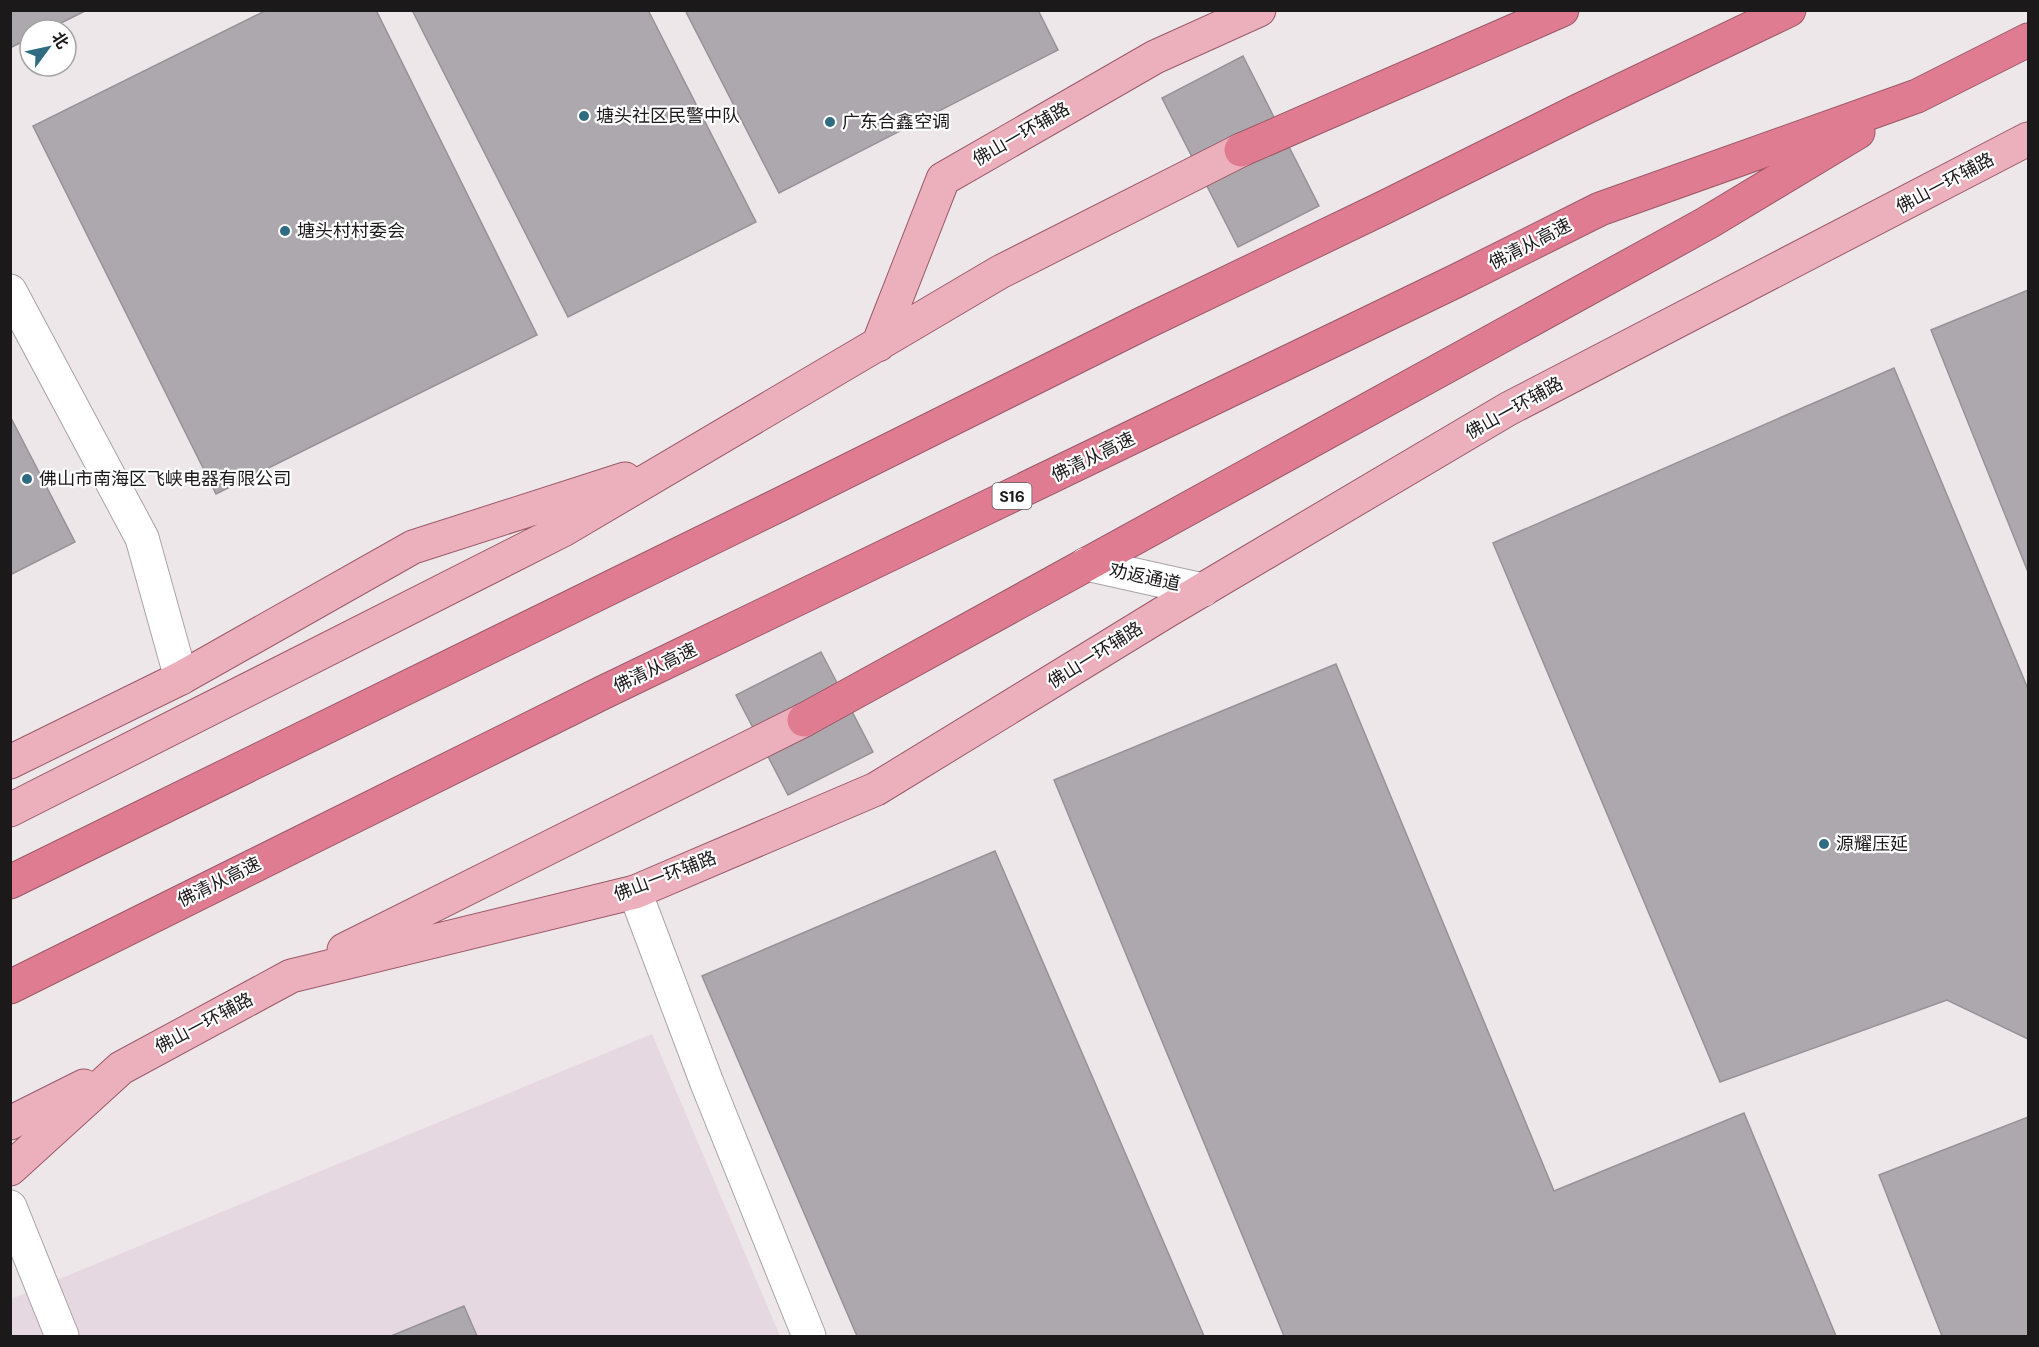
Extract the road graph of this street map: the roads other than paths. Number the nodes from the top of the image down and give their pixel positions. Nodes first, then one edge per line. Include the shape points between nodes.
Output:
1 (1260, 10) edge
2 (1562, 10) edge
3 (1789, 10) edge
4 (2028, 40) edge
5 (1917, 96) junction
6 (2028, 139) edge
7 (1241, 150) joint
8 (10, 291) edge
9 (878, 345) junction
10 (684, 460) junction
11 (1086, 564) junction
12 (1203, 590) junction
13 (181, 678) junction
14 (804, 720) joint
15 (10, 762) edge
16 (10, 810) edge
17 (10, 882) edge
18 (634, 892) junction
19 (291, 976) junction
20 (10, 987) edge
21 (121, 1068) junction
22 (10, 1123) edge
23 (10, 1168) edge
24 (10, 1207) edge
25 (62, 1336) edge
26 (809, 1336) edge

1 - 9 main road, 佛山一环辅路 via 1155,57 943,179
2 - 7 highway
3 - 17 highway
4 - 5 highway, 佛清从高速 / S16
5 - 11 highway via 1707,224
5 - 20 highway, 佛清从高速 / S16 via 1600,208 602,693
6 - 12 main road, 佛山一环辅路 via 1508,409
7 - 9 main road via 1000,272
8 - 13 street via 142,538
9 - 10 main road
10 - 13 main road via 413,547
10 - 16 main road via 563,530
11 - 12 street, 劝返通道
11 - 14 highway
12 - 18 main road, 佛山一环辅路 via 876,789
13 - 15 main road
14 - 19 main road
18 - 19 main road, 佛山一环辅路
18 - 26 street
19 - 21 main road, 佛山一环辅路
21 - 22 main road, 佛山一环辅路
21 - 23 main road, 佛山一环辅路
24 - 25 street

